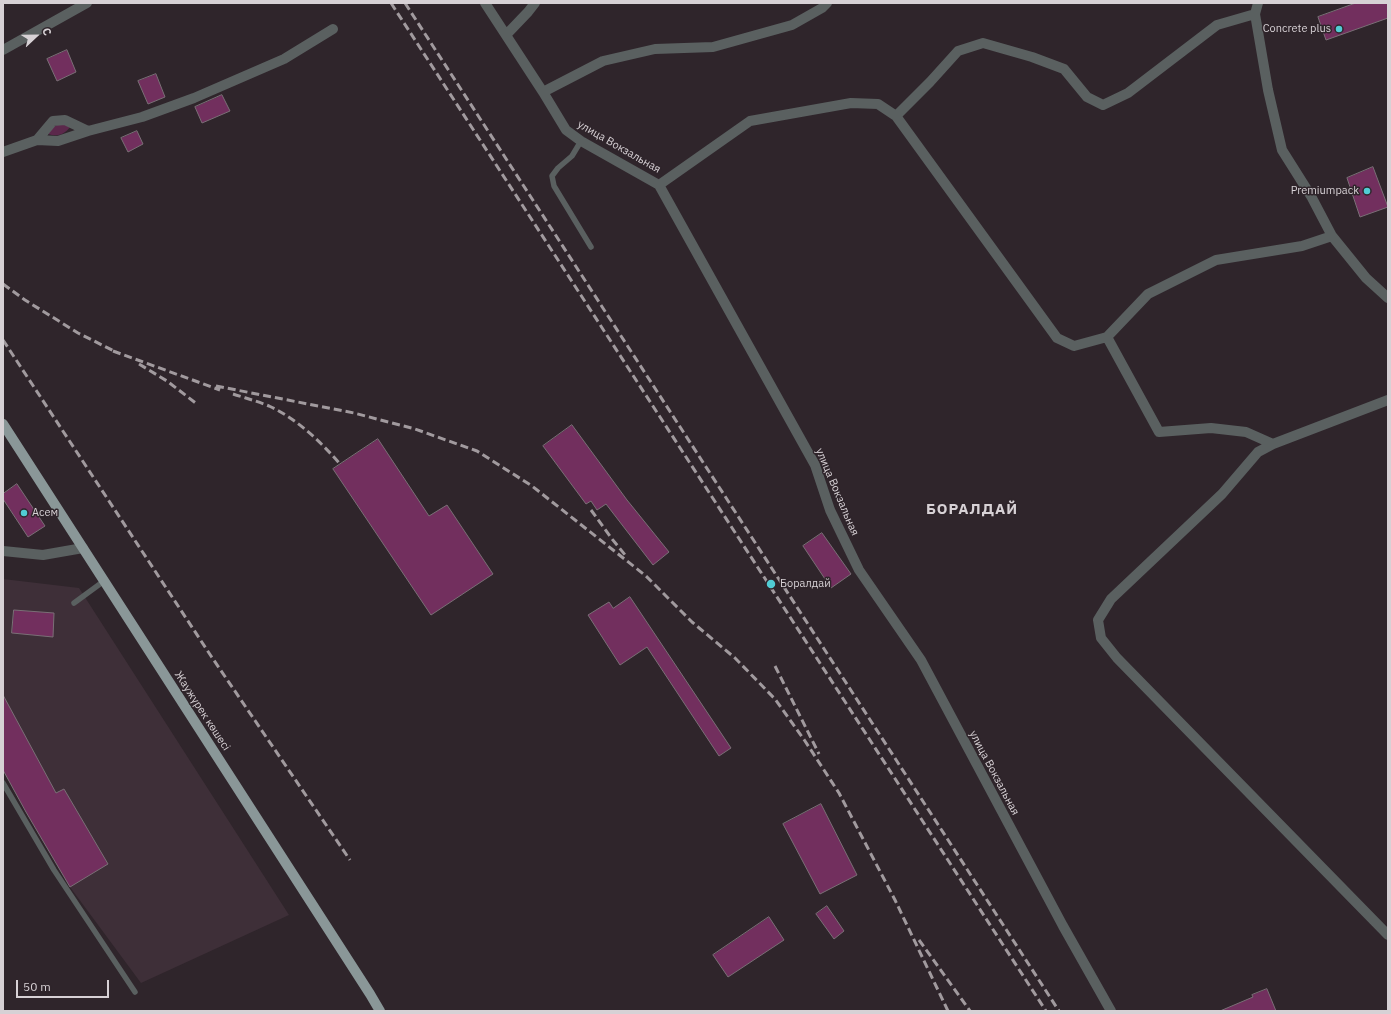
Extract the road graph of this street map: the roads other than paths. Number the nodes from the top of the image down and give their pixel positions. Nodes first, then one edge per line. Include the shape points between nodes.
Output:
1 (87, 3) edge
2 (485, 3) edge
3 (535, 3) edge
4 (827, 3) edge
5 (1258, 3) edge
6 (1255, 14) junction
7 (334, 29) dead end
8 (506, 35) junction
9 (3, 50) edge
10 (543, 92) junction
11 (896, 116) junction
12 (88, 131) junction
13 (37, 140) junction
14 (581, 141) junction
15 (3, 152) edge
16 (659, 185) junction
17 (1332, 236) junction
18 (590, 248) dead end
19 (1388, 298) edge
20 (1107, 337) junction
21 (1388, 400) edge
22 (3, 424) edge
23 (1273, 444) junction
24 (83, 548) junction
25 (3, 551) edge
26 (104, 581) junction
27 (74, 603) dead end
28 (3, 783) edge
29 (1388, 935) edge
30 (135, 992) dead end
31 (380, 1011) edge
32 (1111, 1011) edge

1 - 9 street
2 - 8 street, улица Вокзальная
3 - 8 street
4 - 10 street via 792,25 713,47 656,49 603,61
5 - 6 street
6 - 11 street via 1216,25 1128,93 1103,104 1087,98 1064,69 1032,56 983,43 958,51
6 - 17 street via 1268,90 1282,150
7 - 12 street via 284,59 194,98 142,117
8 - 10 street, улица Вокзальная
10 - 14 street, улица Вокзальная via 566,130
11 - 16 street via 878,104 851,103 750,121
11 - 20 street via 1057,338 1074,346
12 - 13 street via 58,141
12 - 13 street via 65,120 53,121
13 - 15 street
14 - 16 street, улица Вокзальная
14 - 18 lane via 572,156 552,176 554,186
16 - 32 street, улица Вокзальная via 814,465 830,510 859,570 921,660
17 - 19 street via 1366,278
17 - 20 street via 1302,246 1216,260 1148,294
20 - 23 street via 1159,432 1211,428 1246,432
21 - 23 street
22 - 24 main road, Жаужүрек көшесі
23 - 29 street via 1258,452 1222,494 1111,598 1098,620 1101,638 1117,658
24 - 25 street via 43,555
24 - 26 main road, Жаужүрек көшесі
26 - 27 lane
26 - 31 main road, Жаужүрек көшесі
28 - 30 lane via 54,870

